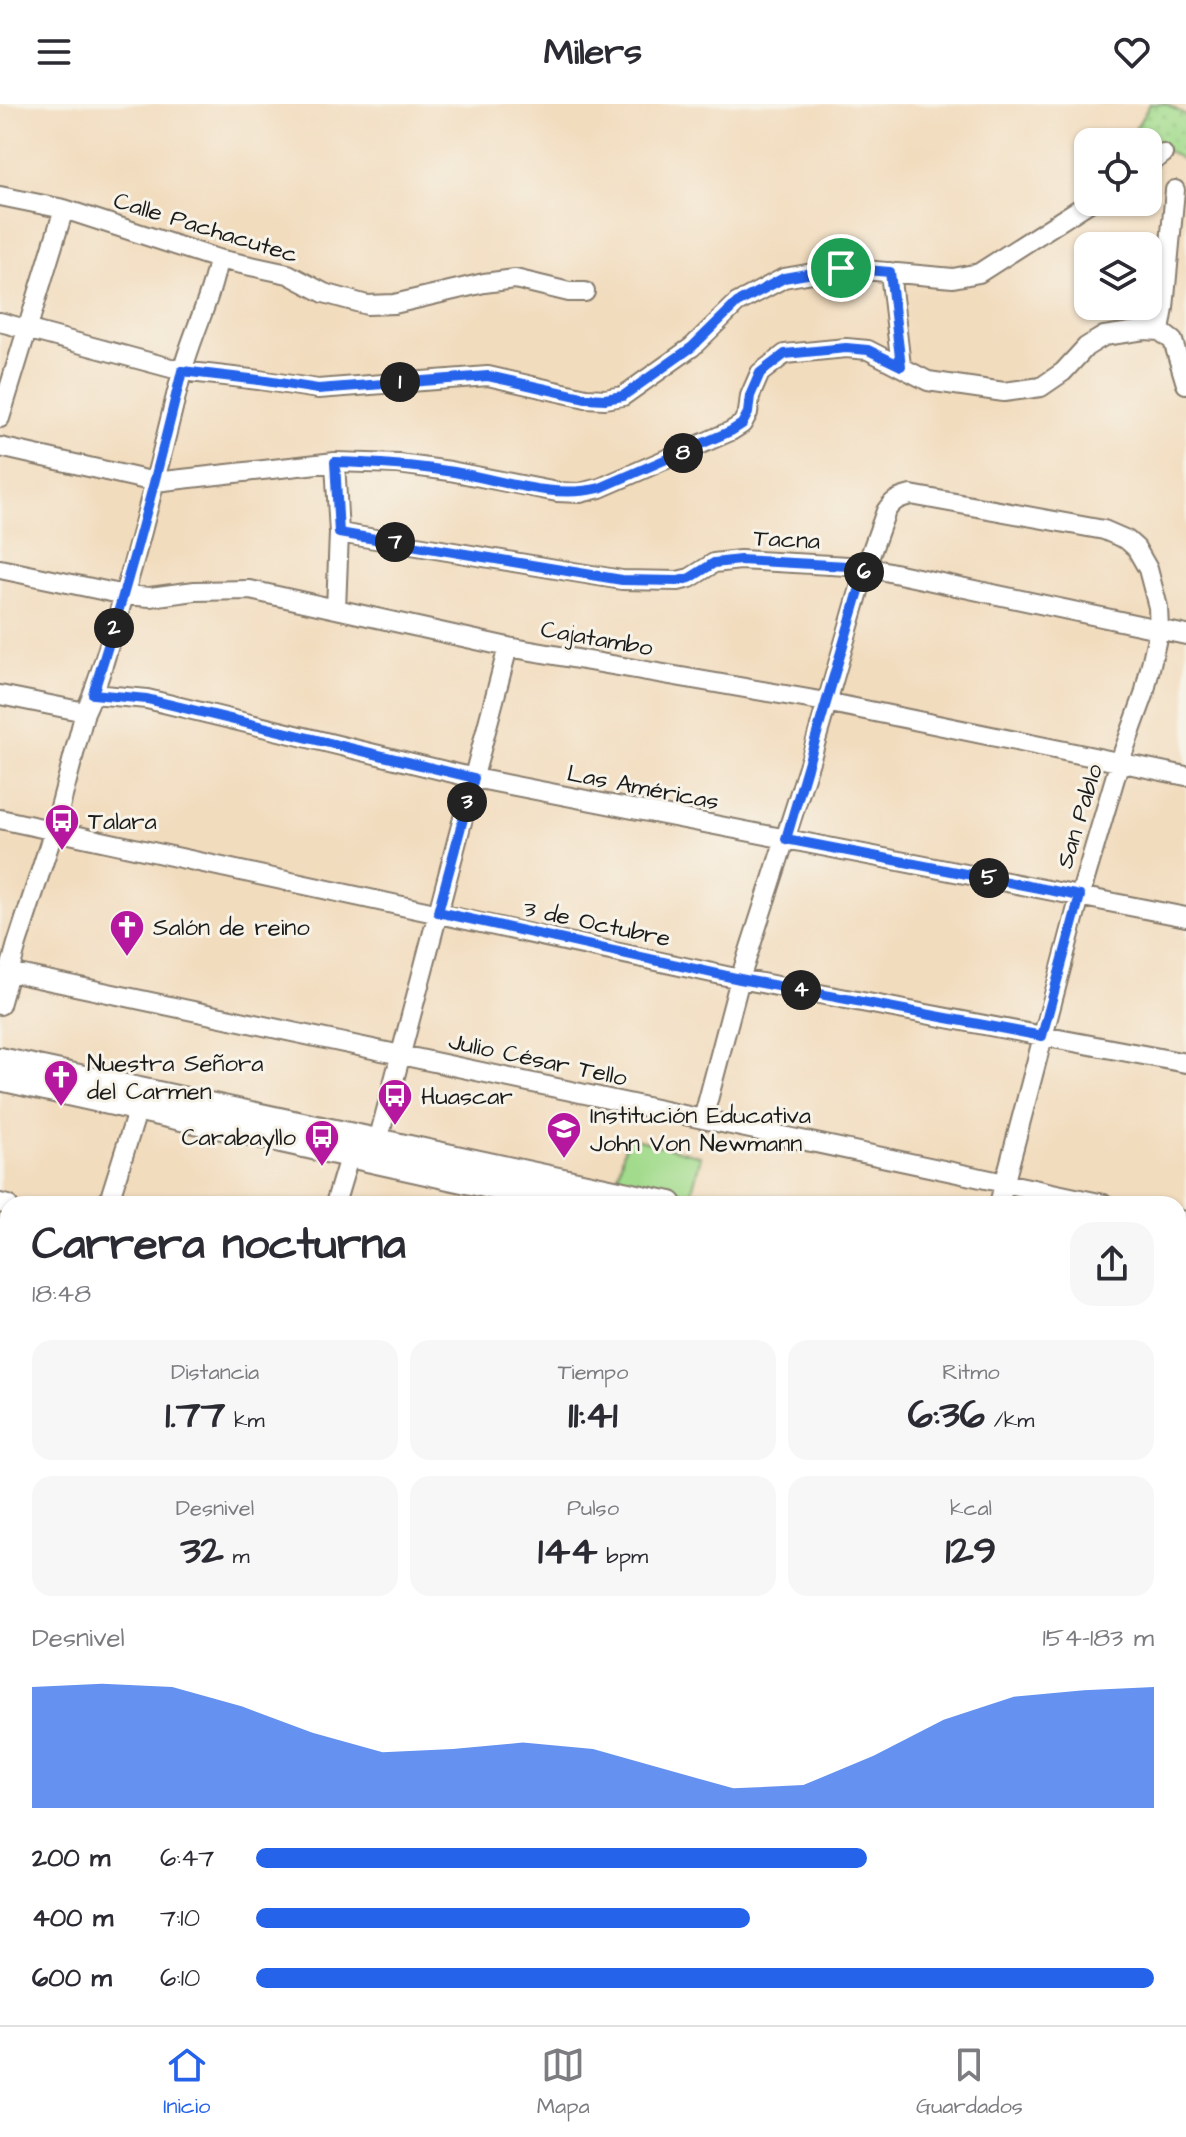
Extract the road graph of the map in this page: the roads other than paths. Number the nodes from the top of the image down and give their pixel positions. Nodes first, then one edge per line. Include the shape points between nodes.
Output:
1 (1175, 190) dead end
2 (0, 196) edge
3 (64, 209) junction
4 (1074, 212) edge
5 (218, 259) junction
6 (890, 272) junction
7 (585, 292) dead end
8 (0, 322) edge
9 (27, 328) junction
10 (1160, 331) junction
11 (901, 366) junction
12 (182, 371) junction
13 (1186, 384) edge
14 (0, 418) edge
15 (0, 447) edge
16 (335, 462) junction
17 (155, 482) junction
18 (339, 533) junction
19 (866, 567) junction
20 (0, 569) edge
21 (125, 595) junction
22 (336, 609) junction
23 (1159, 629) junction
24 (1186, 635) edge
25 (508, 647) junction
26 (93, 694) junction
27 (0, 695) edge
28 (826, 702) junction
29 (85, 712) junction
30 (1120, 761) junction
31 (1186, 776) edge
32 (474, 778) junction
33 (0, 819) edge
34 (54, 830) junction
35 (786, 839) junction
36 (1080, 896) junction
37 (438, 912) junction
38 (1186, 917) edge
39 (8, 942) edge
40 (9, 972) junction
41 (740, 979) junction
42 (0, 1005) edge
43 (1042, 1036) junction
44 (401, 1055) junction
45 (0, 1060) edge
46 (1186, 1063) edge
47 (0, 1078) edge
48 (141, 1100) junction
49 (703, 1119) junction
50 (378, 1141) junction
51 (350, 1154) junction
52 (1004, 1183) junction
53 (111, 1196) edge
54 (337, 1196) edge
55 (556, 1196) edge
56 (558, 1196) edge
57 (1001, 1196) edge
58 (1066, 1196) edge

1 - 10 street
2 - 3 street, Calle Pachacutec
3 - 5 street, Calle Pachacutec
3 - 9 street
4 - 6 street via 979,273 953,278
5 - 7 street, Calle Pachacutec via 288,274 324,293 367,305 515,279
5 - 12 street
6 - 11 street
6 - 12 street via 841,268 784,278 737,303 692,347 623,396 605,399 488,376 318,389
8 - 9 street
9 - 12 street
9 - 14 street
10 - 11 street via 1104,336 1041,387 1004,392 928,381
10 - 13 street via 1173,341
11 - 16 street via 868,350 785,354 760,373 742,424 580,493 399,464
12 - 17 street
15 - 17 street
16 - 17 street
16 - 18 street
17 - 21 street
18 - 19 street, Tacna via 622,580 678,581 714,563 740,560
18 - 22 street
19 - 23 street, Tacna
19 - 23 street, San Pablo via 891,502 911,495 1104,530 1127,540 1148,569
19 - 28 street
20 - 21 street, Cajatambo
21 - 22 street, Cajatambo via 250,590
21 - 26 street
22 - 25 street, Cajatambo
23 - 24 street, Tacna
23 - 30 street, San Pablo via 1144,695
25 - 28 street, Cajatambo
25 - 32 street
26 - 29 street
26 - 32 street, Las Américas via 147,699
27 - 29 street
28 - 30 street, Cajatambo
28 - 35 street
29 - 34 street
30 - 31 street, Cajatambo
30 - 36 street, San Pablo
32 - 35 street, Las Américas
32 - 37 street
33 - 34 street, 3 de Octubre
34 - 37 street, 3 de Octubre
34 - 39 street
35 - 36 street, Las Américas
35 - 41 street
36 - 38 street, Las Américas
36 - 43 street, San Pablo
37 - 41 street, 3 de Octubre
37 - 44 street
39 - 40 street
40 - 42 street
40 - 44 street, Julio César Tello
41 - 43 street, 3 de Octubre
41 - 49 street
43 - 46 street, 3 de Octubre
43 - 52 street, San Pablo
44 - 49 street, Julio César Tello
44 - 50 street
45 - 48 street
47 - 48 street
48 - 50 street
48 - 51 street
48 - 53 street
49 - 52 street, Julio César Tello
50 - 56 street
51 - 54 street
51 - 55 street
52 - 57 street, San Pablo
52 - 58 street, Julio César Tello

